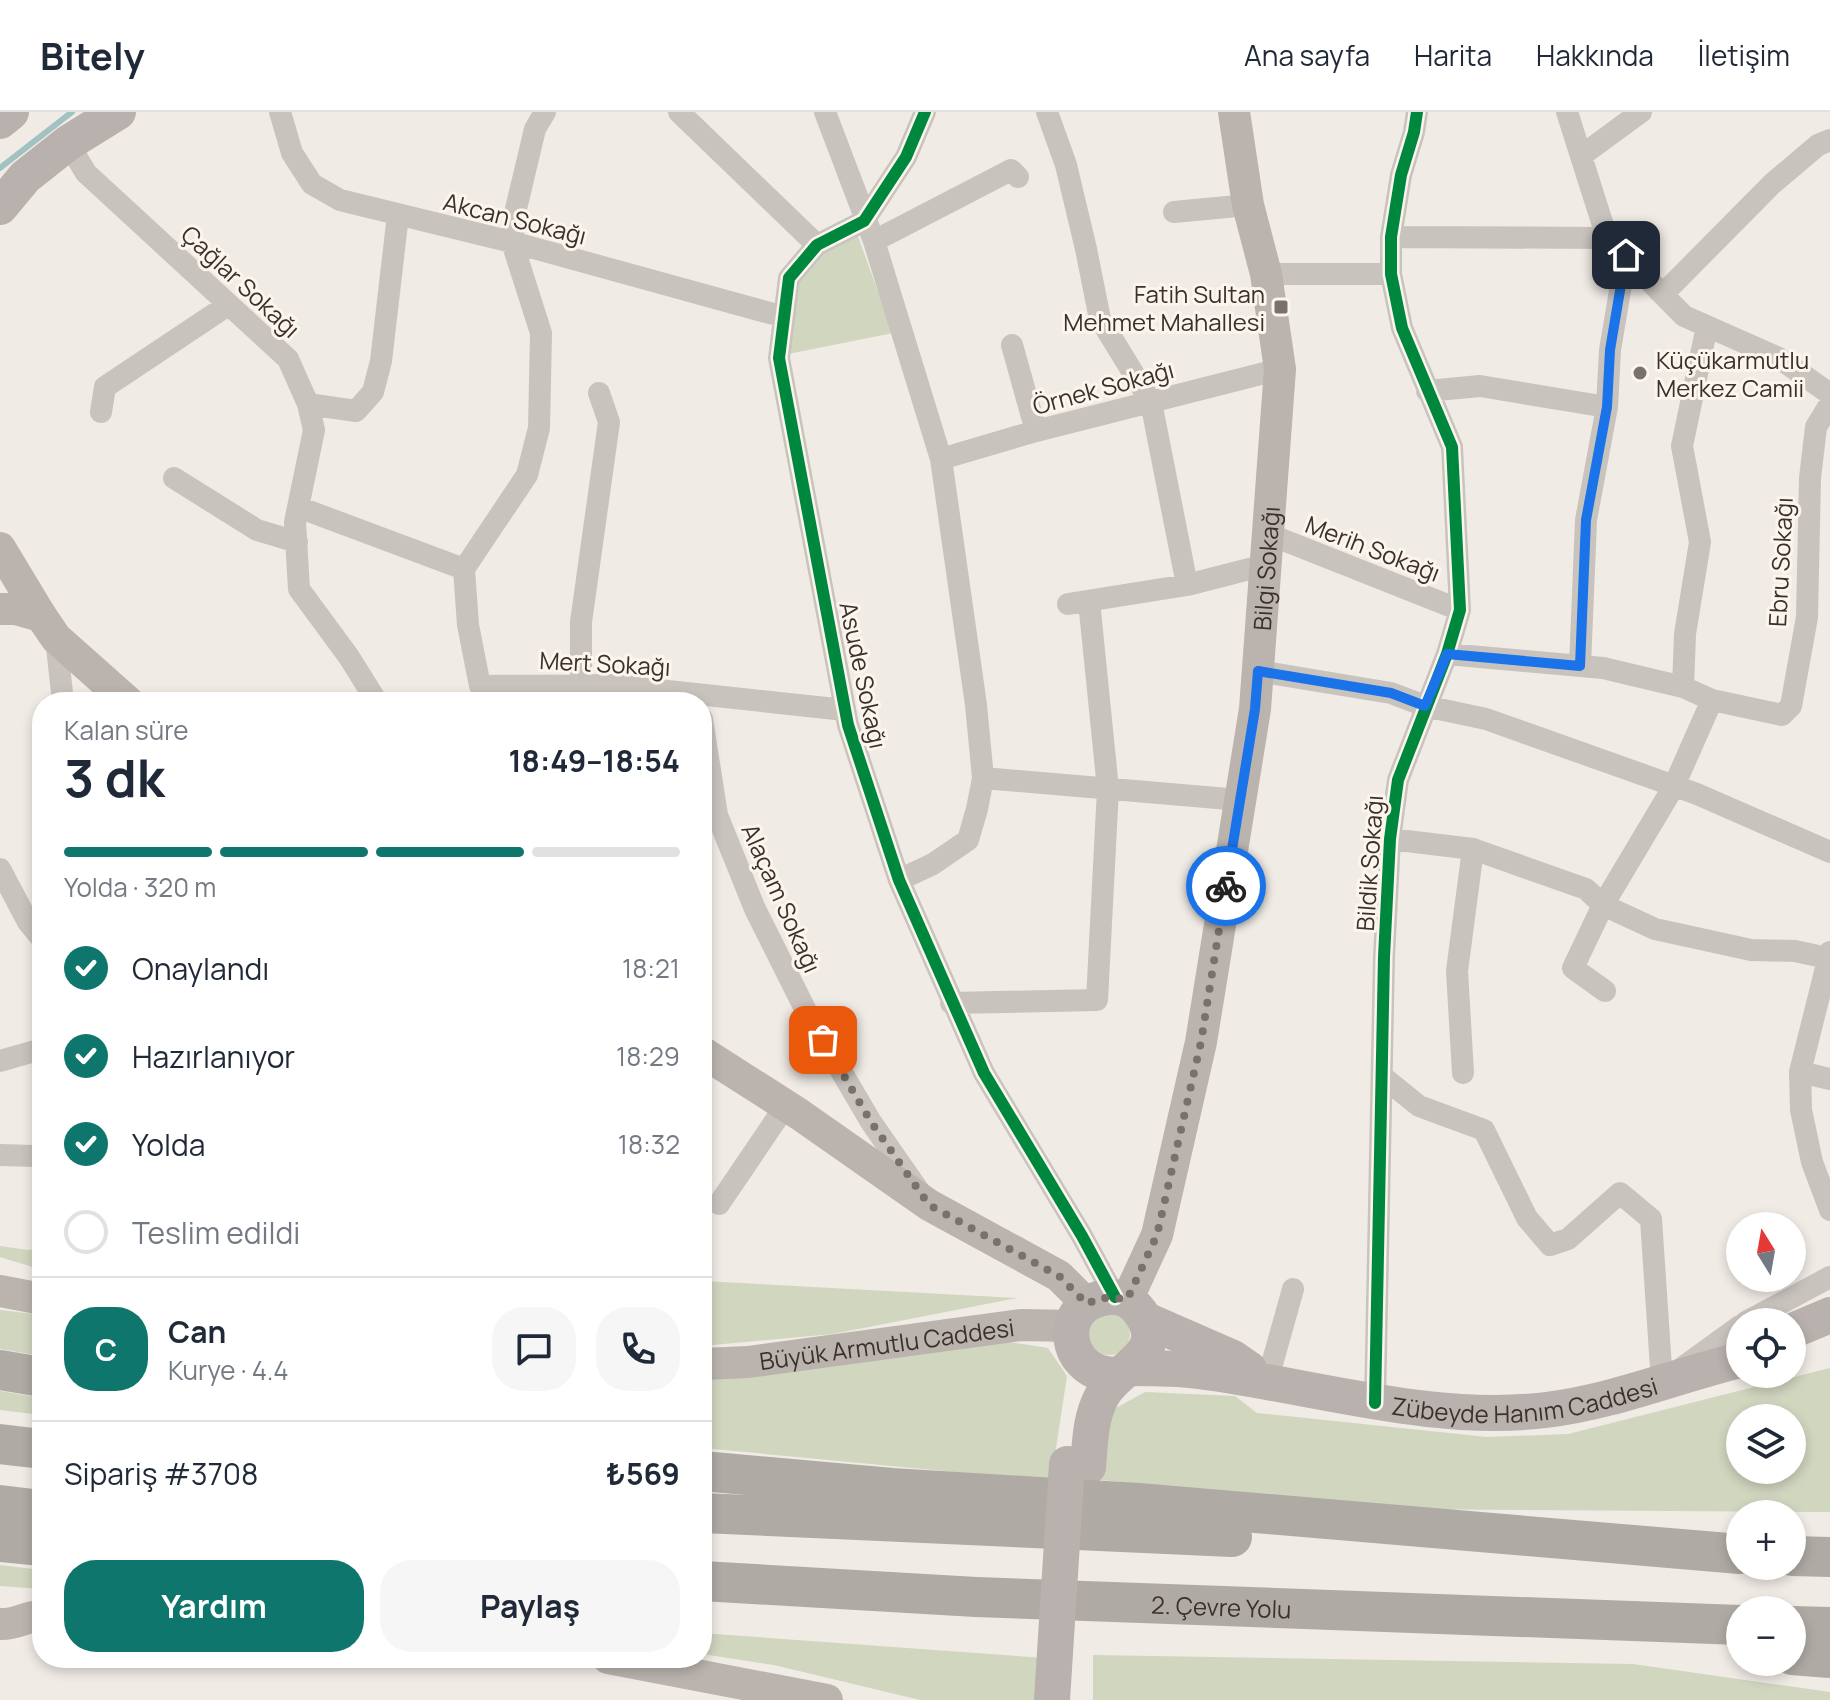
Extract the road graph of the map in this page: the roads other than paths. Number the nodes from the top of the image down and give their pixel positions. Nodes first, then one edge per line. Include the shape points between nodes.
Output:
1 (11, 112) edge
2 (118, 112) edge
3 (280, 112) edge
4 (545, 112) edge
5 (679, 112) edge
6 (825, 112) edge
7 (925, 112) edge
8 (1047, 112) edge
9 (1234, 112) edge
10 (1417, 112) edge
11 (1567, 112) edge
12 (1641, 112) edge
13 (0, 121) edge
14 (68, 143) junction
15 (1826, 148) edge
16 (1581, 156) junction
17 (1018, 177) dead end
18 (1248, 205) junction
19 (0, 207) edge
20 (1174, 212) dead end
21 (398, 215) junction
22 (864, 221) junction
23 (1391, 237) junction
24 (1607, 238) junction
25 (874, 241) junction
26 (512, 242) junction
27 (817, 245) junction
28 (1626, 255) junction
29 (1266, 274) junction
30 (1391, 274) junction
31 (1663, 294) junction
32 (228, 305) junction
33 (784, 317) junction
34 (1707, 326) junction
35 (1012, 345) dead end
36 (1280, 369) junction
37 (1427, 391) junction
38 (599, 393) dead end
39 (1830, 394) edge
40 (1151, 402) junction
41 (308, 404) junction
42 (1830, 404) edge
43 (1607, 407) junction
44 (101, 412) dead end
45 (1036, 431) junction
46 (941, 459) junction
47 (174, 478) dead end
48 (298, 507) junction
49 (297, 542) junction
50 (0, 548) edge
51 (1266, 550) junction
52 (464, 569) junction
53 (1187, 585) junction
54 (0, 609) edge
55 (1460, 610) junction
56 (49, 627) junction
57 (1447, 654) junction
58 (1580, 666) junction
59 (1258, 671) junction
60 (581, 685) junction
61 (1683, 687) junction
62 (61, 692) edge
63 (117, 692) edge
64 (371, 692) edge
65 (623, 692) edge
66 (712, 699) edge
67 (1712, 700) junction
68 (1425, 706) junction
69 (845, 710) junction
70 (983, 778) junction
71 (712, 783) edge
72 (1674, 786) junction
73 (1108, 789) junction
74 (1240, 800) junction
75 (1390, 839) junction
76 (1473, 849) junction
77 (1830, 852) edge
78 (0, 869) edge
79 (899, 880) junction
80 (1603, 905) junction
81 (32, 927) edge
82 (1828, 955) edge
83 (1605, 991) dead end
84 (951, 1003) junction
85 (32, 1052) edge
86 (712, 1058) edge
87 (0, 1061) edge
88 (1800, 1072) junction
89 (1463, 1073) dead end
90 (1383, 1077) junction
91 (1830, 1079) edge
92 (786, 1105) junction
93 (0, 1155) edge
94 (32, 1156) edge
95 (719, 1204) dead end
96 (929, 1205) junction
97 (1830, 1210) edge
98 (1830, 1277) edge
99 (1293, 1289) dead end
100 (0, 1291) edge
101 (32, 1297) edge
102 (1772, 1308) edge
103 (1109, 1309) junction
104 (1830, 1315) edge
105 (1806, 1325) edge
106 (1726, 1336) edge
107 (1830, 1340) edge
108 (1806, 1344) edge
109 (712, 1364) edge
110 (1083, 1364) junction
111 (1726, 1364) edge
112 (0, 1370) edge
113 (1124, 1371) junction
114 (32, 1375) edge
115 (1267, 1382) junction
116 (1662, 1383) junction
117 (1375, 1403) junction
118 (0, 1444) edge
119 (32, 1448) edge
120 (1077, 1466) junction
121 (712, 1472) edge
122 (0, 1505) edge
123 (32, 1509) edge
124 (712, 1513) edge
125 (0, 1542) edge
126 (32, 1545) edge
127 (1726, 1553) edge
128 (1726, 1554) edge
129 (1806, 1556) edge
130 (1830, 1557) edge
131 (712, 1582) edge
132 (976, 1597) junction
133 (0, 1605) edge
134 (24, 1619) edge
135 (1726, 1624) edge
136 (1806, 1626) edge
137 (1830, 1627) edge
138 (1726, 1650) edge
139 (1806, 1656) edge
140 (1830, 1658) edge
141 (660, 1668) edge
142 (827, 1700) edge
143 (1052, 1700) edge
144 (1074, 1700) edge

1 - 13 main road
2 - 14 main road
3 - 21 street, Akcan Sokağı via 292,153 312,184 340,200
4 - 26 street via 535,129
5 - 27 street
6 - 22 street
7 - 22 street, Asude Sokağı via 906,157
8 - 40 street via 1066,165 1100,319
9 - 18 street, Bilgi Sokağı
10 - 23 street, Bildik Sokağı
11 - 16 street
12 - 16 street
14 - 19 main road via 25,177
14 - 32 street, Çağlar Sokağı via 86,173
15 - 31 street via 1773,183
16 - 24 street
17 - 25 street via 1011,170
18 - 20 street
18 - 29 street, Bilgi Sokağı
21 - 26 street, Akcan Sokağı
21 - 41 street via 373,392 356,411
22 - 25 street
22 - 27 street, Asude Sokağı
23 - 24 street
23 - 30 street, Bildik Sokağı
24 - 28 street
25 - 46 street
26 - 33 street, Akcan Sokağı
26 - 52 street via 541,333 539,428 527,475
27 - 33 street, Asude Sokağı via 789,278
28 - 31 street
28 - 43 street via 1610,350
29 - 30 street
29 - 36 street, Bilgi Sokağı
30 - 37 street, Bildik Sokağı via 1402,328
31 - 34 street via 1684,316
32 - 41 street, Çağlar Sokağı via 288,359
32 - 44 street via 105,387
33 - 69 street, Asude Sokağı via 779,358
34 - 39 street via 1779,358
34 - 61 street via 1682,446 1700,542 1685,634
35 - 45 street
36 - 40 street, Örnek Sokağı
36 - 51 street, Bilgi Sokağı
37 - 43 street via 1480,386
37 - 55 street, Bildik Sokağı via 1452,447
38 - 60 street via 609,422 581,622
40 - 45 street, Örnek Sokağı
40 - 53 street
41 - 48 street, Çağlar Sokağı via 314,430
42 - 67 street, Ebru Sokağı via 1816,427 1807,617 1791,706 1782,715
43 - 58 street via 1586,520
45 - 46 street, Örnek Sokağı
46 - 70 street
47 - 49 street via 257,530
48 - 49 street, Çağlar Sokağı
48 - 52 street
49 - 64 street, Çağlar Sokağı via 299,589
50 - 56 street
51 - 53 street
51 - 55 street, Merih Sokağı
51 - 59 street, Bilgi Sokağı
52 - 60 street, Mert Sokağı via 480,686
53 - 73 street via 1078,602
54 - 56 street via 16,609
55 - 57 street, Bildik Sokağı
56 - 62 street
56 - 63 street
57 - 58 street, Ebru Sokağı
57 - 68 street, Bildik Sokağı
58 - 61 street, Ebru Sokağı
59 - 68 street via 1391,693
59 - 74 street, Bilgi Sokağı
60 - 65 street, Mert Sokağı
61 - 67 street, Ebru Sokağı
66 - 69 street, Mert Sokağı
67 - 72 street
68 - 72 street via 1486,719
68 - 75 street, Bildik Sokağı via 1398,780
69 - 79 street, Asude Sokağı
70 - 73 street
70 - 79 street via 968,840
71 - 96 street, Alaçam Sokağı via 717,815 755,909 807,1013 871,1122
72 - 77 street
72 - 80 street
73 - 74 street
73 - 84 street via 1097,1000
74 - 103 street, Bilgi Sokağı via 1201,1042 1157,1235
75 - 76 street
75 - 90 street, Bildik Sokağı
76 - 80 street via 1586,889
76 - 89 street via 1457,971
78 - 81 street
79 - 84 street, Asude Sokağı
80 - 82 street via 1655,929 1751,950
80 - 83 street via 1573,968
82 - 88 street
84 - 103 street, Asude Sokağı via 984,1073 1082,1236
85 - 87 street
86 - 92 street
88 - 91 street
88 - 97 street via 1801,1110 1812,1162
90 - 116 street via 1419,1106 1484,1130 1527,1218 1550,1245 1568,1239 1620,1193 1651,1219
90 - 117 street, Bildik Sokağı
92 - 95 street
92 - 96 street
93 - 94 street
96 - 103 street
98 - 102 street
99 - 115 street
100 - 101 street
103 - 109 street, Büyük Armutlu Caddesi
103 - 110 main road via 1072,1346
103 - 113 main road via 1148,1334 1141,1359
103 - 115 main road via 1233,1358
104 - 105 main road
106 - 116 street
107 - 108 main road
110 - 113 main road via 1107,1375
110 - 120 main road
111 - 116 main road, Zübeyde Hanım Caddesi
112 - 114 highway
113 - 115 main road, Zübeyde Hanım Caddesi via 1196,1370
113 - 120 main road via 1103,1393
115 - 117 main road, Zübeyde Hanım Caddesi
116 - 117 main road, Zübeyde Hanım Caddesi via 1545,1411 1488,1413
118 - 119 highway
120 - 143 main road, bridge
120 - 144 main road
121 - 127 highway
122 - 123 highway
124 - 128 highway
125 - 126 highway
129 - 130 highway
131 - 132 highway, 2. Çevre Yolu
132 - 135 highway, 2. Çevre Yolu
132 - 138 highway via 1306,1627
133 - 134 street via 10,1605
136 - 137 highway
139 - 140 highway
141 - 142 street

